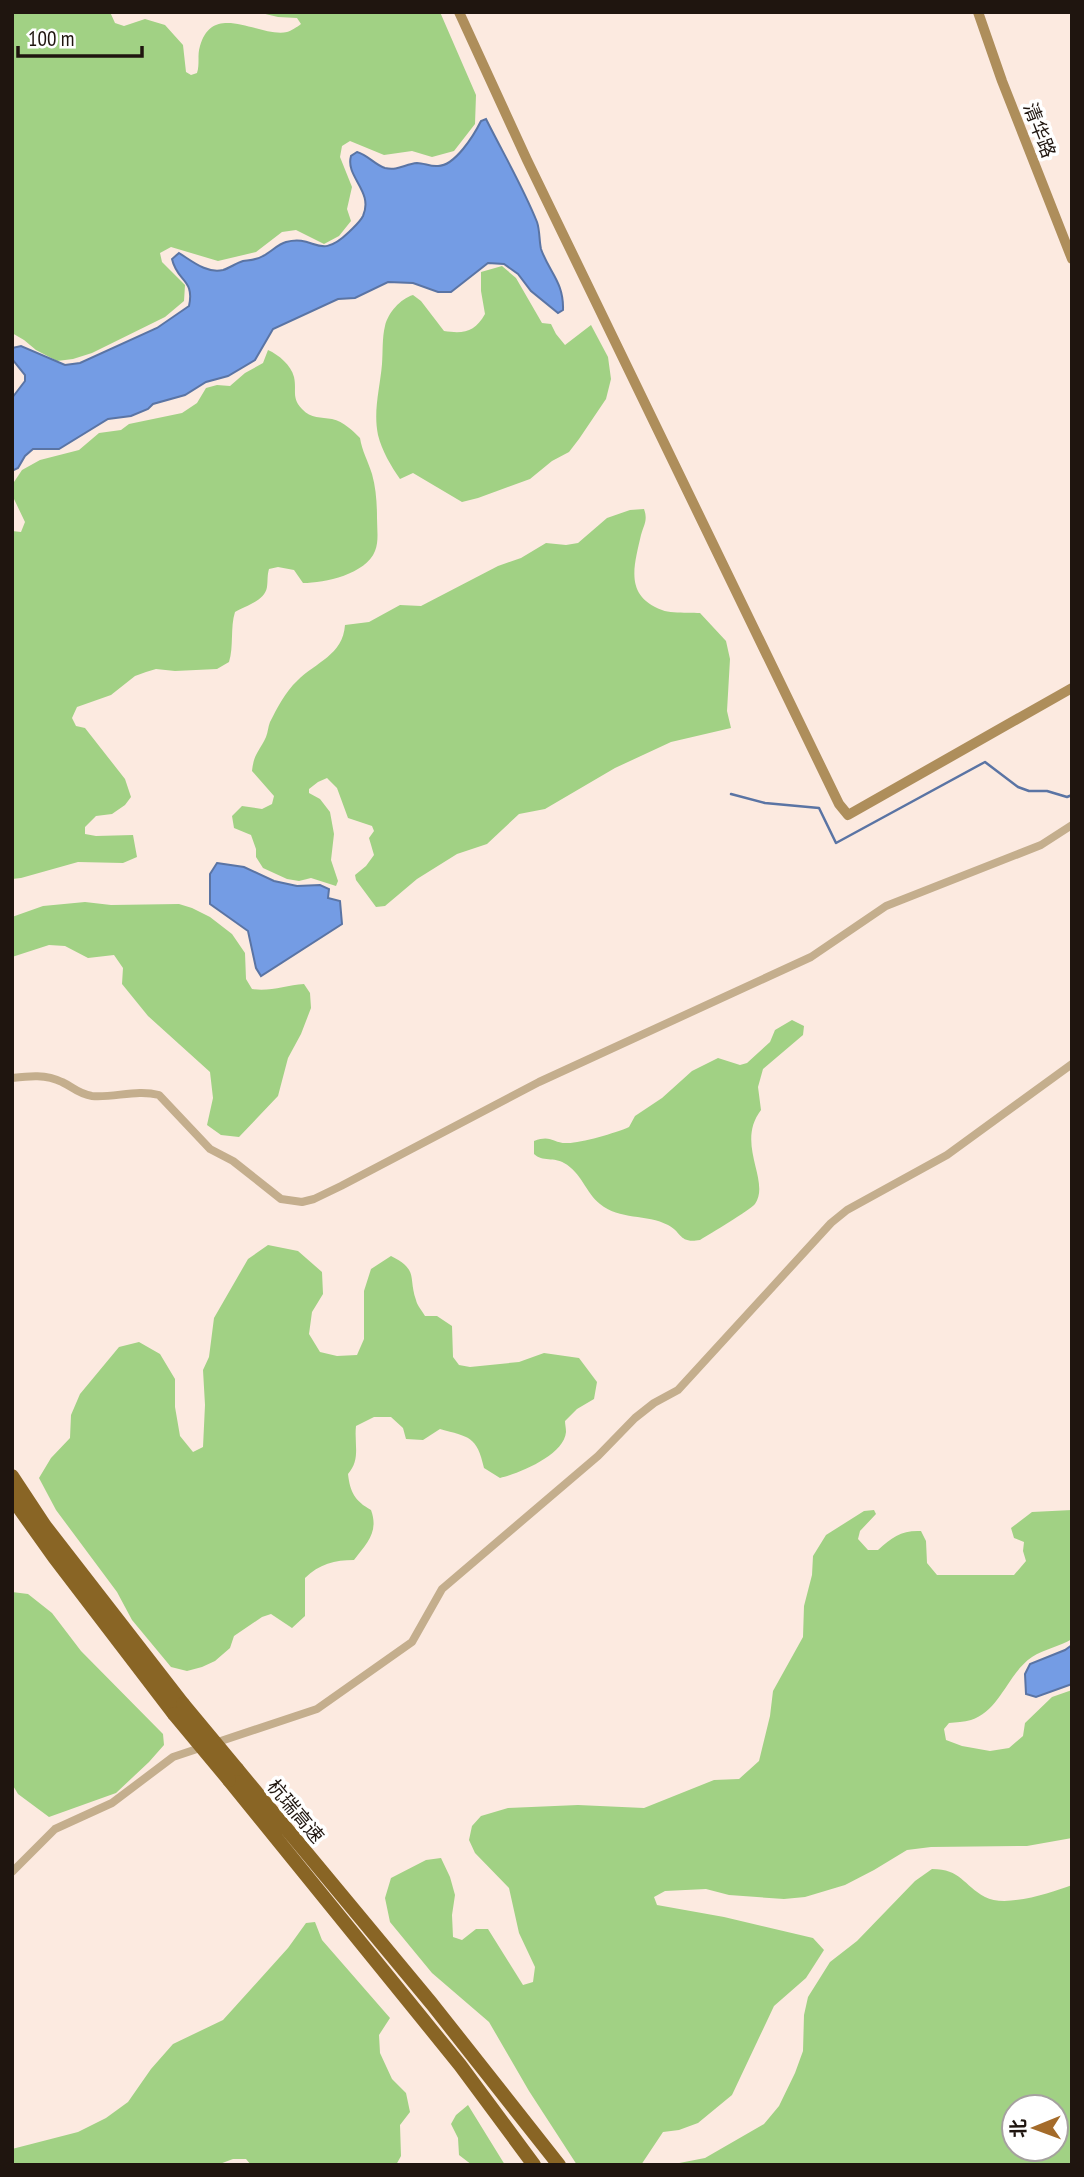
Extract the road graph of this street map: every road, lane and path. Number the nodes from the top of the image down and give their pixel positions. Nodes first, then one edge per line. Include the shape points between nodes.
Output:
1 (459, 12) edge
2 (978, 12) edge
3 (1072, 259) edge
4 (1072, 688) edge
5 (1072, 825) edge
6 (1072, 1064) edge
7 (12, 1078) edge
8 (12, 1476) edge
9 (12, 1497) edge
10 (179, 1709) junction
11 (233, 1775) junction
12 (12, 1872) edge
13 (534, 2165) edge
14 (559, 2165) edge

1 - 4 street via 848,815
2 - 3 street, 清华路
5 - 7 street via 1041,845 886,906 811,957 539,1082 302,1202 281,1199 210,1149 159,1095 93,1096 39,1076
6 - 12 street via 947,1155 831,1223 678,1390 635,1418 598,1456 442,1589 412,1642 317,1709 173,1757 111,1803 55,1829
8 - 10 highway, 杭瑞高速
9 - 10 highway, 杭瑞高速 via 62,1567
10 - 11 highway, 杭瑞高速, bridge
11 - 13 highway, 杭瑞高速
11 - 14 highway, 杭瑞高速 via 432,2004

